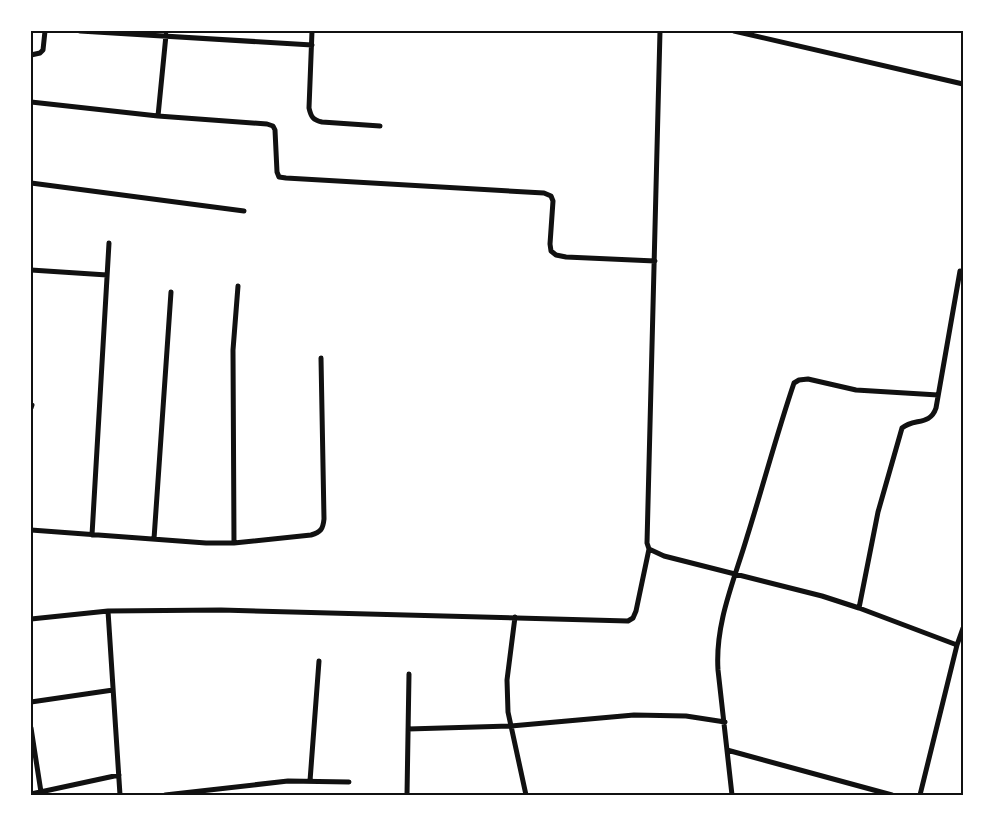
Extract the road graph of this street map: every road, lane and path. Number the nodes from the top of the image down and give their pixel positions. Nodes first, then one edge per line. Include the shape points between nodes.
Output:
1 (45, 31) edge
2 (80, 31) edge
3 (204, 31) edge
4 (312, 31) edge
5 (660, 31) edge
6 (734, 31) edge
7 (120, 32) edge
8 (166, 35) junction
9 (204, 38) junction
10 (312, 45) junction
11 (31, 55) edge
12 (963, 84) edge
13 (31, 102) edge
14 (158, 116) junction
15 (380, 126) dead end
16 (31, 183) edge
17 (244, 211) dead end
18 (109, 243) dead end
19 (655, 260) junction
20 (31, 270) edge
21 (960, 271) dead end
22 (107, 276) junction
23 (238, 286) dead end
24 (171, 292) dead end
25 (321, 358) dead end
26 (938, 396) junction
27 (31, 530) edge
28 (92, 535) junction
29 (154, 539) junction
30 (234, 543) junction
31 (649, 549) junction
32 (737, 573) junction
33 (859, 608) junction
34 (108, 611) junction
35 (515, 617) junction
36 (31, 619) edge
37 (963, 628) edge
38 (957, 645) junction
39 (320, 661) dead end
40 (409, 674) dead end
41 (114, 690) junction
42 (31, 702) edge
43 (724, 722) junction
44 (511, 726) junction
45 (31, 728) edge
46 (408, 729) junction
47 (727, 750) junction
48 (119, 775) junction
49 (310, 781) junction
50 (349, 782) dead end
51 (41, 792) junction
52 (31, 794) edge
53 (120, 795) edge
54 (165, 795) edge
55 (407, 795) edge
56 (526, 795) edge
57 (732, 795) edge
58 (892, 795) edge
59 (920, 795) edge

1 - 11 street via 43,50 40,54
2 - 7 street
3 - 9 street
4 - 10 street
5 - 19 street
6 - 12 street
7 - 8 street
8 - 9 street
8 - 14 street
9 - 10 street
10 - 15 street via 310,116 322,122
13 - 14 street
14 - 19 street via 273,126 277,172 286,178 544,193 553,201 550,244 556,255
16 - 17 street
18 - 22 street
19 - 31 street
20 - 22 street
21 - 26 street
22 - 28 street
23 - 30 street via 233,350
24 - 29 street
25 - 30 street via 324,527 310,535
26 - 32 street via 856,390 808,379 794,383
26 - 33 street via 934,415 902,428 874,526
27 - 28 street
28 - 29 street
29 - 30 street
31 - 32 street via 664,556
31 - 35 street via 636,611 628,621
32 - 33 street
32 - 43 street via 724,609 717,651
33 - 38 street
34 - 35 street via 278,611
34 - 36 street
34 - 41 street
35 - 44 street via 507,680
37 - 38 street
38 - 59 street
39 - 49 street
40 - 46 street
41 - 42 street
41 - 48 street
43 - 44 street via 686,716 634,715
43 - 47 street
44 - 46 street
44 - 56 street
45 - 51 street
46 - 55 street
47 - 57 street
47 - 58 street
48 - 51 street
48 - 53 street
49 - 50 street
49 - 54 street
51 - 52 street

